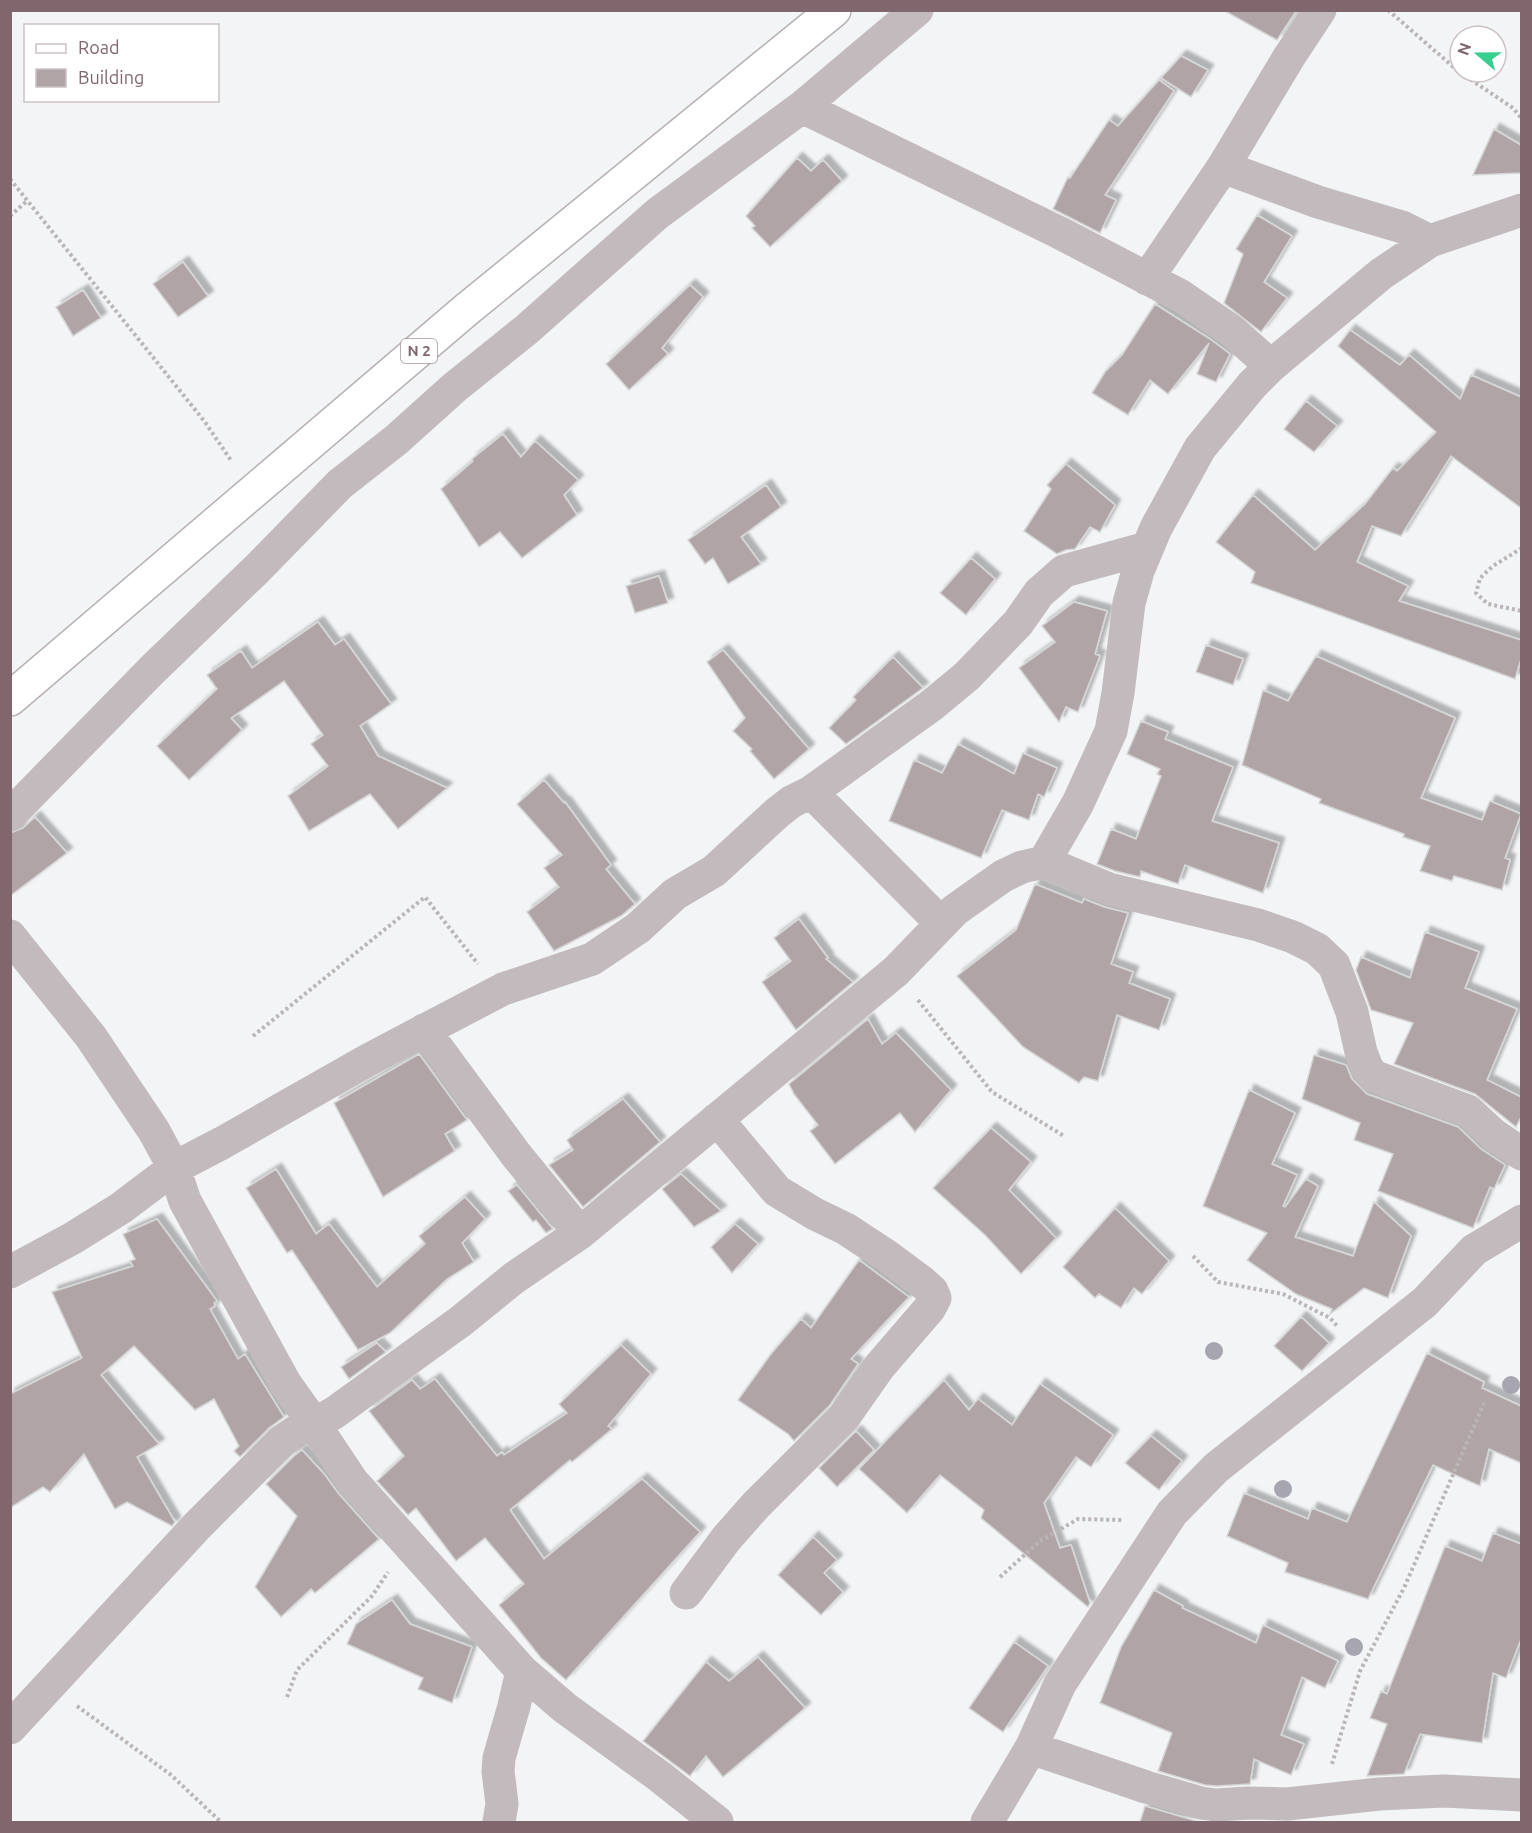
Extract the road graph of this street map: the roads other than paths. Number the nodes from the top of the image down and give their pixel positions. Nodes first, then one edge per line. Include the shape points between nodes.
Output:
1 (917, 10) edge
2 (1320, 10) edge
3 (818, 14) edge
4 (802, 107) junction
5 (1222, 167) junction
6 (1521, 210) edge
7 (1430, 241) junction
8 (1147, 279) junction
9 (1271, 366) junction
10 (1147, 548) junction
11 (15, 687) edge
12 (811, 792) junction
13 (10, 815) edge
14 (1044, 862) junction
15 (941, 923) junction
16 (10, 936) edge
17 (424, 1030) junction
18 (717, 1119) junction
19 (1521, 1154) edge
20 (174, 1168) junction
21 (1521, 1221) edge
22 (580, 1233) junction
23 (10, 1272) edge
24 (312, 1420) junction
25 (686, 1593) dead end
26 (522, 1671) junction
27 (10, 1728) edge
28 (1031, 1748) junction
29 (1521, 1795) edge
30 (499, 1822) edge
31 (717, 1822) edge
32 (987, 1822) edge

1 - 4 street
2 - 5 street
3 - 11 main road, N 2
4 - 8 street
4 - 13 street via 657,214 526,330 340,484
5 - 7 street via 1402,227
5 - 8 street
6 - 7 street
7 - 9 street via 1381,274
8 - 9 street via 1211,316
9 - 10 street via 1200,448
10 - 12 street via 1064,571 1039,593 1018,623 967,676
10 - 14 street via 1129,603 1111,731 1078,803
12 - 15 street
12 - 17 street via 791,802 714,872 675,894 614,946 592,959 503,989
14 - 15 street via 1003,876
14 - 19 street via 1109,889 1258,925 1317,950 1334,965 1352,1012 1366,1068 1373,1076 1468,1111
15 - 18 street via 896,971
16 - 20 street via 91,1037
17 - 20 street
17 - 22 street via 517,1156
18 - 22 street
18 - 25 street via 777,1191 887,1256 922,1282 935,1298 844,1417 756,1505
20 - 23 street via 121,1208
20 - 24 street via 185,1201 285,1383
21 - 28 street via 1474,1250 1425,1302 1216,1468 1172,1513 1060,1684
22 - 24 street via 334,1413
24 - 26 street via 352,1481
24 - 27 street via 282,1441 197,1526
26 - 30 street via 499,1758
26 - 31 street
28 - 29 street via 1146,1787 1216,1805 1287,1804 1444,1791
28 - 32 street

